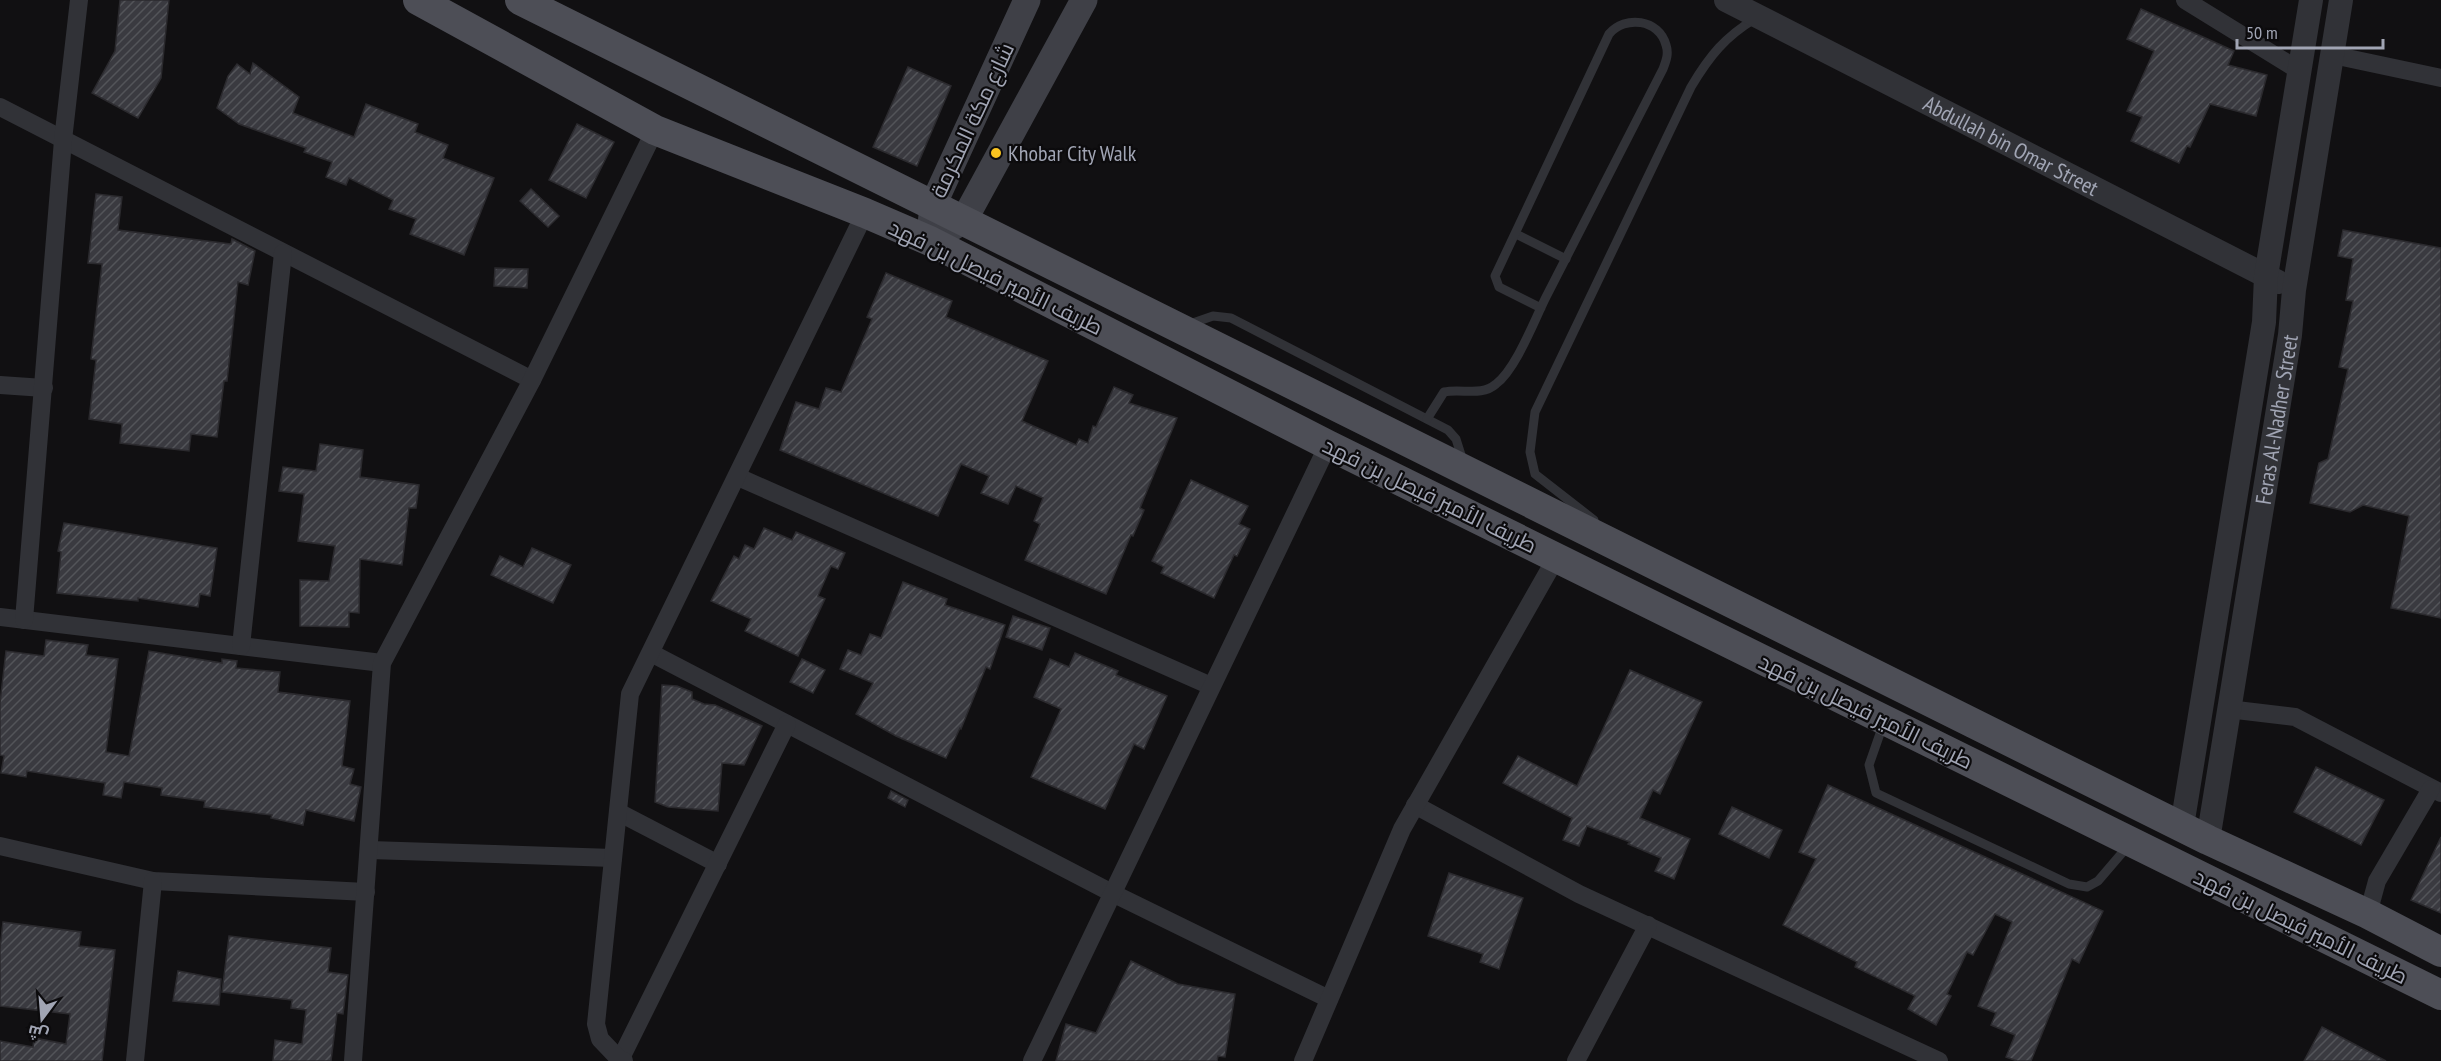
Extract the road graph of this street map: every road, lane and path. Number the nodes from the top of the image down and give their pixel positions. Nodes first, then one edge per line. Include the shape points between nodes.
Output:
1 (79, 0) edge
2 (418, 0) edge
3 (520, 0) edge
4 (1027, 0) edge
5 (1084, 0) edge
6 (1726, 0) edge
7 (2185, 0) edge
8 (2311, 0) edge
9 (2341, 0) edge
10 (1759, 16) junction
11 (2333, 55) junction
12 (2300, 71) junction
13 (2441, 78) edge
14 (0, 107) edge
15 (655, 130) junction
16 (63, 140) junction
17 (933, 205) junction
18 (865, 213) junction
19 (964, 220) junction
20 (1516, 234) junction
21 (930, 242) junction
22 (283, 253) junction
23 (1566, 259) junction
24 (2266, 276) junction
25 (2294, 290) junction
26 (1541, 308) junction
27 (1179, 327) junction
28 (532, 380) junction
29 (0, 385) edge
30 (44, 388) junction
31 (1427, 419) junction
32 (1328, 445) junction
33 (1465, 469) junction
34 (738, 477) junction
35 (1640, 556) junction
36 (1556, 558) junction
37 (0, 617) edge
38 (24, 620) junction
39 (241, 646) junction
40 (651, 653) junction
41 (382, 663) junction
42 (1210, 686) junction
43 (2228, 709) junction
44 (1884, 720) junction
45 (787, 724) junction
46 (2436, 791) edge
47 (1415, 805) junction
48 (618, 812) junction
49 (2182, 826) junction
50 (2208, 840) junction
51 (2132, 842) junction
52 (0, 846) edge
53 (370, 850) junction
54 (613, 858) junction
55 (718, 864) junction
56 (153, 881) junction
57 (366, 892) junction
58 (1112, 893) junction
59 (2368, 914) junction
60 (1648, 925) junction
61 (2441, 952) edge
62 (2441, 995) edge
63 (1329, 999) junction
64 (135, 1061) edge
65 (352, 1061) edge
66 (622, 1061) edge
67 (1032, 1061) edge
68 (1303, 1061) edge
69 (1576, 1061) edge
70 (1939, 1061) edge

1 - 16 street
2 - 15 main road, طريف الأمير فيصل بن فهد
3 - 17 main road, طريف الأمير فيصل بن فهد
4 - 17 main road, شارع مكة المكرمة
5 - 19 main road, شارع مكة المكرمة
6 - 10 street, Abdullah bin Omar Street
7 - 12 street
8 - 12 street, Feras Al-Nadher Street
9 - 11 street, Feras Al-Nadher Street
10 - 24 street, Abdullah bin Omar Street
10 - 35 lane via 1720,45 1691,87 1534,412 1530,452 1535,474
11 - 13 street
11 - 25 street, Feras Al-Nadher Street
12 - 24 street, Feras Al-Nadher Street
14 - 16 street
15 - 18 main road, طريف الأمير فيصل بن فهد
15 - 28 street
16 - 22 street
16 - 30 street
17 - 19 main road, طريف الأمير فيصل بن فهد
17 - 21 main road, شارع مكة المكرمة
18 - 21 main road, طريف الأمير فيصل بن فهد
18 - 34 street
19 - 21 main road, شارع مكة المكرمة
19 - 27 main road, طريف الأمير فيصل بن فهد
20 - 23 lane
20 - 23 lane via 1609,34 1616,25 1635,21 1658,30 1667,47 1663,69
20 - 26 lane via 1495,281 1499,287
21 - 32 main road, طريف الأمير فيصل بن فهد
22 - 28 street
22 - 39 street
23 - 26 lane
24 - 25 street, Abdullah bin Omar Street
24 - 49 street, Feras Al-Nadher Street via 2264,322
25 - 43 street, Feras Al-Nadher Street via 2290,335
26 - 31 lane via 1508,373 1481,392 1444,392
27 - 31 lane via 1213,316 1231,318
27 - 33 main road, طريف الأمير فيصل بن فهد
28 - 41 street
29 - 30 street
30 - 38 street
31 - 33 lane via 1456,439
32 - 36 main road, طريف الأمير فيصل بن فهد
32 - 42 street
33 - 35 main road, طريف الأمير فيصل بن فهد
34 - 40 street
34 - 42 street
35 - 49 main road, طريف الأمير فيصل بن فهد
36 - 44 main road, طريف الأمير فيصل بن فهد
36 - 47 street
37 - 38 street
38 - 39 street
39 - 41 street
40 - 45 street
40 - 48 street via 630,694
41 - 53 street
42 - 58 street
43 - 46 street via 2295,717
43 - 50 street, Feras Al-Nadher Street
44 - 51 main road, طريف الأمير فيصل بن فهد
44 - 51 lane via 1869,765 1876,793 2069,884 2087,887 2098,881
45 - 55 street
45 - 58 street
46 - 59 street via 2377,881
47 - 60 street via 1579,894
47 - 63 street
48 - 54 street
48 - 55 street
49 - 50 main road, طريف الأمير فيصل بن فهد
50 - 59 main road, طريف الأمير فيصل بن فهد
51 - 62 main road, طريف الأمير فيصل بن فهد
52 - 56 street
53 - 54 street
53 - 57 street
54 - 66 street via 596,1024 600,1039
55 - 66 street
56 - 57 street
56 - 64 street
57 - 65 street
58 - 63 street
58 - 67 street
59 - 61 main road, طريف الأمير فيصل بن فهد
60 - 69 street
60 - 70 street
63 - 68 street

